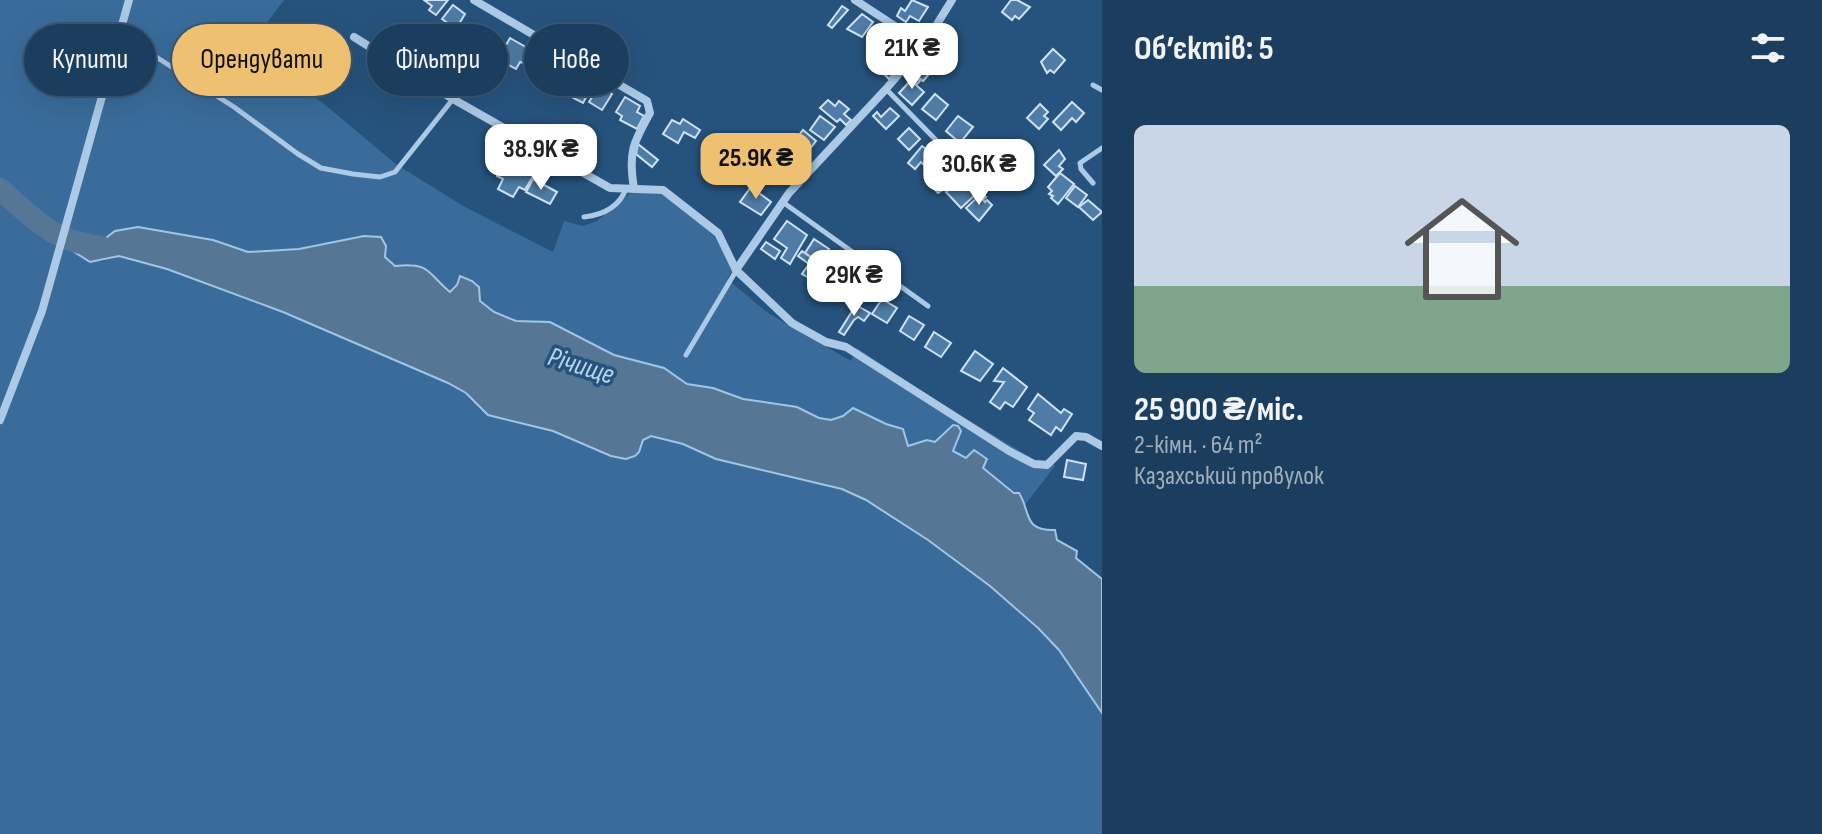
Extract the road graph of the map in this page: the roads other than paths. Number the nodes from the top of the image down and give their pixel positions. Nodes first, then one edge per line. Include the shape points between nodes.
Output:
1 (129, 0) edge
2 (474, 0) edge
3 (855, 0) edge
4 (952, 0) edge
5 (122, 24) edge
6 (354, 37) dead end
7 (924, 45) junction
8 (156, 57) edge
9 (1093, 85) dead end
10 (886, 89) junction
11 (1102, 90) edge
12 (103, 96) edge
13 (453, 99) junction
14 (1102, 148) edge
15 (1093, 183) dead end
16 (981, 186) dead end
17 (630, 188) junction
18 (784, 203) junction
19 (584, 217) dead end
20 (736, 270) junction
21 (928, 306) dead end
22 (686, 355) dead end
23 (0, 420) edge
24 (1102, 446) edge

1 - 5 street
2 - 17 street via 647,101 650,113 633,143
3 - 7 street
4 - 7 street
6 - 13 street
7 - 10 street
8 - 13 lane via 321,168 353,174 380,177 395,172
9 - 11 lane
10 - 16 lane
10 - 18 street
12 - 23 street via 42,311
13 - 17 street via 610,188
14 - 15 lane via 1080,163
17 - 19 lane via 612,207
17 - 20 street via 663,190 718,233
18 - 20 street
18 - 21 lane
20 - 22 lane
20 - 24 street via 792,323 846,347 1034,464 1047,465 1076,436

